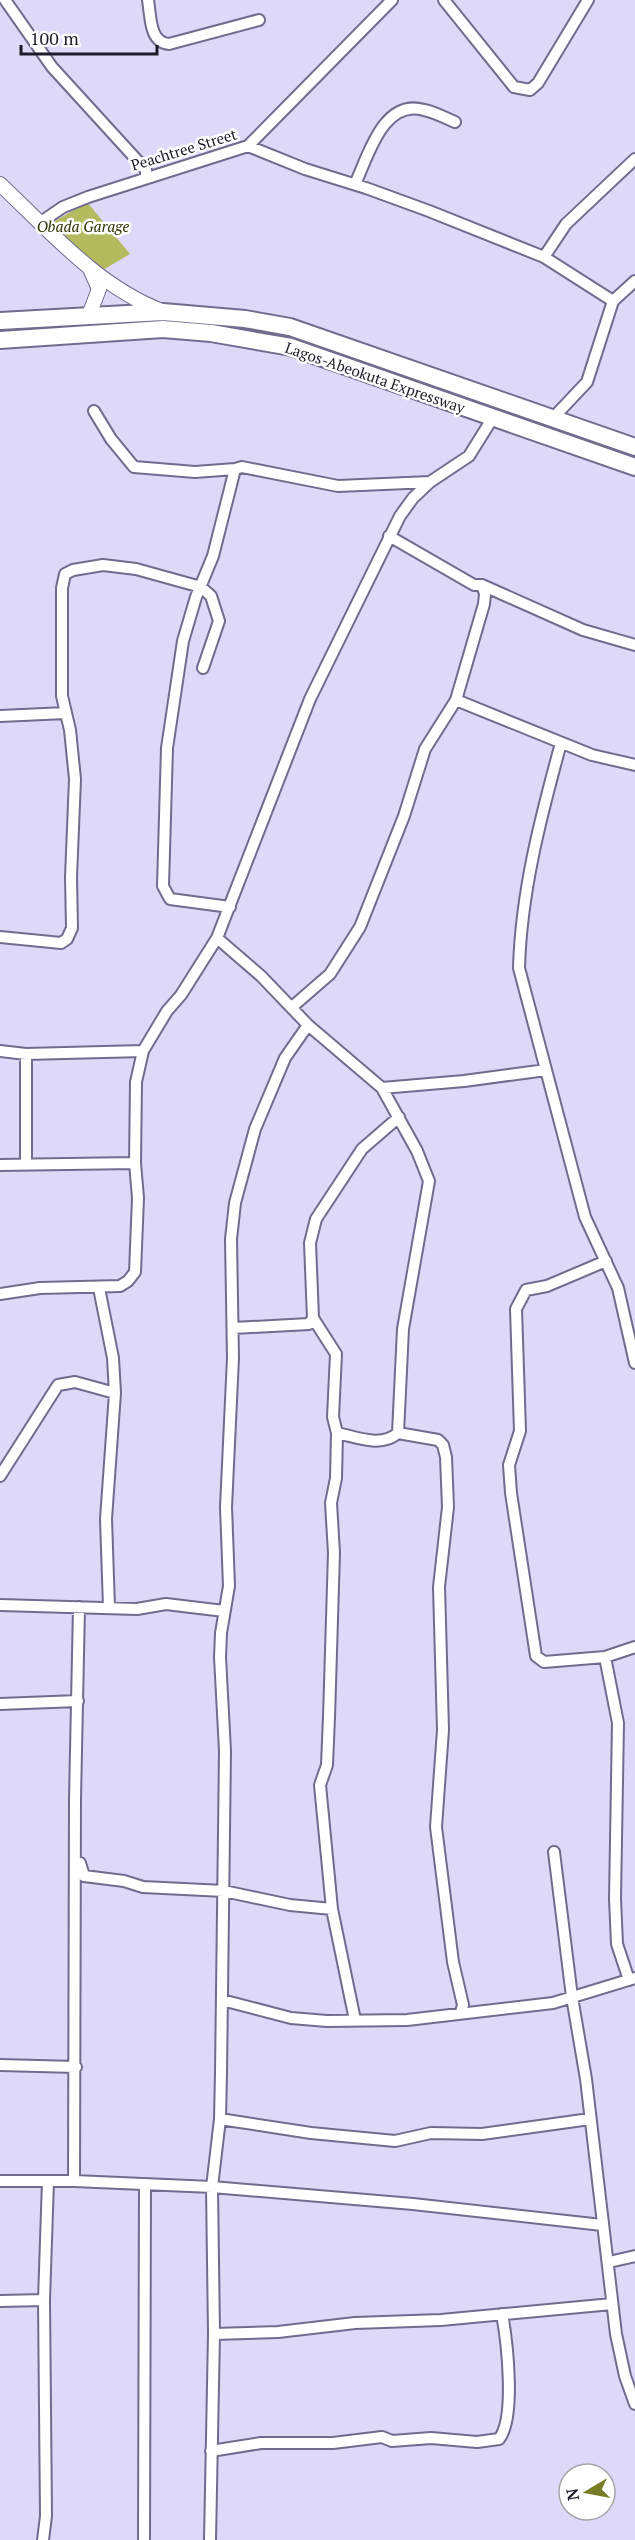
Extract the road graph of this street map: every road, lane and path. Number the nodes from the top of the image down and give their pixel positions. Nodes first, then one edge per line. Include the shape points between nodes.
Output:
1 (5, 0) edge
2 (148, 0) edge
3 (392, 0) edge
4 (444, 0) edge
5 (588, 0) edge
6 (260, 20) dead end
7 (455, 122) dead end
8 (248, 146) junction
9 (635, 159) edge
10 (146, 177) junction
11 (0, 184) edge
12 (355, 184) junction
13 (41, 222) junction
14 (544, 257) junction
15 (89, 267) junction
16 (635, 281) edge
17 (613, 301) junction
18 (163, 312) junction
19 (89, 315) junction
20 (0, 321) edge
21 (0, 340) edge
22 (94, 411) dead end
23 (554, 418) junction
24 (492, 419) junction
25 (635, 447) edge
26 (635, 467) edge
27 (235, 469) junction
28 (430, 482) junction
29 (389, 536) junction
30 (482, 585) junction
31 (201, 587) junction
32 (635, 645) edge
33 (203, 668) dead end
34 (456, 700) junction
35 (66, 713) junction
36 (0, 716) edge
37 (561, 743) junction
38 (635, 765) edge
39 (230, 907) junction
40 (0, 937) edge
41 (218, 938) junction
42 (292, 1007) junction
43 (308, 1025) junction
44 (0, 1051) edge
45 (143, 1051) junction
46 (26, 1054) junction
47 (546, 1070) junction
48 (382, 1088) junction
49 (399, 1117) junction
50 (135, 1163) junction
51 (26, 1164) junction
52 (0, 1165) edge
53 (606, 1261) junction
54 (99, 1288) junction
55 (0, 1294) edge
56 (313, 1318) junction
57 (233, 1328) junction
58 (635, 1363) edge
59 (115, 1393) junction
60 (337, 1433) junction
61 (398, 1433) junction
62 (0, 1476) edge
63 (0, 1605) edge
64 (79, 1607) junction
65 (109, 1607) junction
66 (224, 1611) junction
67 (635, 1647) edge
68 (605, 1657) junction
69 (78, 1701) junction
70 (0, 1704) edge
71 (77, 1851) junction
72 (554, 1852) dead end
73 (224, 1891) junction
74 (332, 1909) junction
75 (632, 1979) edge
76 (572, 1997) junction
77 (222, 2000) junction
78 (461, 2012) junction
79 (355, 2020) junction
80 (0, 2065) edge
81 (76, 2067) junction
82 (220, 2119) junction
83 (590, 2119) junction
84 (0, 2181) edge
85 (48, 2181) junction
86 (74, 2181) junction
87 (145, 2184) junction
88 (212, 2187) junction
89 (602, 2225) junction
90 (635, 2256) edge
91 (609, 2262) junction
92 (44, 2300) junction
93 (0, 2301) edge
94 (612, 2304) junction
95 (502, 2314) junction
96 (214, 2334) junction
97 (634, 2397) edge
98 (211, 2451) junction
99 (43, 2540) edge
100 (144, 2540) edge
101 (210, 2540) edge

1 - 10 street via 52,67 146,170
2 - 6 street via 155,39 161,43
3 - 8 street, Peachtree Street
4 - 5 street via 514,87 522,90 530,90 538,83
7 - 12 street via 422,109 393,114 384,123
8 - 10 street, Peachtree Street
8 - 12 street
9 - 14 street via 566,224
10 - 13 street, Peachtree Street via 63,207
11 - 13 main road
12 - 14 street
13 - 15 main road
14 - 17 street
15 - 18 main road via 123,294
15 - 19 main road via 99,290
16 - 17 street
17 - 23 street via 587,382
18 - 19 highway, Lagos-Abeokuta Expressway
18 - 23 highway, Lagos-Abeokuta Expressway via 290,327
19 - 20 highway, Lagos-Abeokuta Expressway
21 - 24 highway, Lagos-Abeokuta Expressway via 163,329 247,339 332,360
22 - 27 street via 134,467 195,472
23 - 25 highway, Lagos-Abeokuta Expressway
24 - 26 highway, Lagos-Abeokuta Expressway
24 - 28 street via 469,456
27 - 28 street via 242,466 338,486
27 - 31 street
28 - 29 street via 413,498
29 - 30 street via 474,585
29 - 39 street via 310,699
30 - 32 street via 583,630
30 - 34 street via 484,604
31 - 33 street via 211,596 219,621
31 - 35 street via 136,569 103,565 65,574 62,696
31 - 39 street via 183,641 167,748 163,886 170,899
34 - 37 street
34 - 42 street via 424,749 404,816 355,936 330,974
35 - 36 street
35 - 40 street via 75,779 70,935 65,941 51,944
37 - 38 street
37 - 47 street via 541,818 520,935 519,968
39 - 41 street
41 - 42 street
41 - 45 street
42 - 43 street
43 - 48 street
43 - 57 street via 285,1058 255,1129 235,1203 230,1264
44 - 46 street
45 - 46 street
45 - 50 street via 136,1082
46 - 51 street
47 - 48 street
47 - 53 street via 585,1217
48 - 49 street
49 - 56 street via 362,1149 316,1219 309,1243
49 - 61 street via 429,1181 403,1329
50 - 51 street
50 - 54 street via 135,1272 120,1286
51 - 52 street
53 - 58 street via 618,1288
53 - 68 street via 547,1286 526,1290 521,1296 516,1309 520,1431 509,1465 536,1656 544,1662
54 - 55 street via 40,1288
54 - 59 street via 113,1358
56 - 57 street via 300,1327
56 - 60 street via 336,1354 333,1417
57 - 66 street via 226,1507 229,1586
59 - 62 street via 75,1382 58,1385
59 - 65 street via 106,1519
60 - 61 street via 378,1442
60 - 74 street via 331,1503 334,1553 327,1764 320,1785
61 - 78 street via 438,1440 446,1457 448,1507 439,1587 443,1730 436,1827
63 - 64 street
64 - 65 street
64 - 69 street
65 - 66 street via 137,1609 166,1604
66 - 73 street via 220,1657 225,1751
67 - 68 street
68 - 75 street via 618,1723 617,1944
69 - 70 street
69 - 71 street
71 - 73 street via 84,1876 143,1887
71 - 81 street
72 - 76 street
73 - 74 street
73 - 77 street
74 - 79 street
75 - 76 street
76 - 78 street via 553,2003
76 - 83 street
77 - 79 street via 291,2018
77 - 82 street
78 - 79 street via 407,2020
80 - 81 street
81 - 86 street
82 - 83 street via 395,2141 431,2133 482,2134
82 - 88 street
83 - 89 street
84 - 85 street
85 - 86 street
85 - 92 street
86 - 87 street
87 - 88 street
87 - 100 street
88 - 89 street
88 - 96 street
89 - 91 street
90 - 91 street
91 - 94 street
92 - 93 street
92 - 99 street via 47,2454
94 - 95 street
94 - 97 street via 625,2376
95 - 96 street
95 - 98 street via 509,2379 505,2426 499,2439 393,2441 382,2437 333,2444 232,2445
96 - 98 street
98 - 101 street

